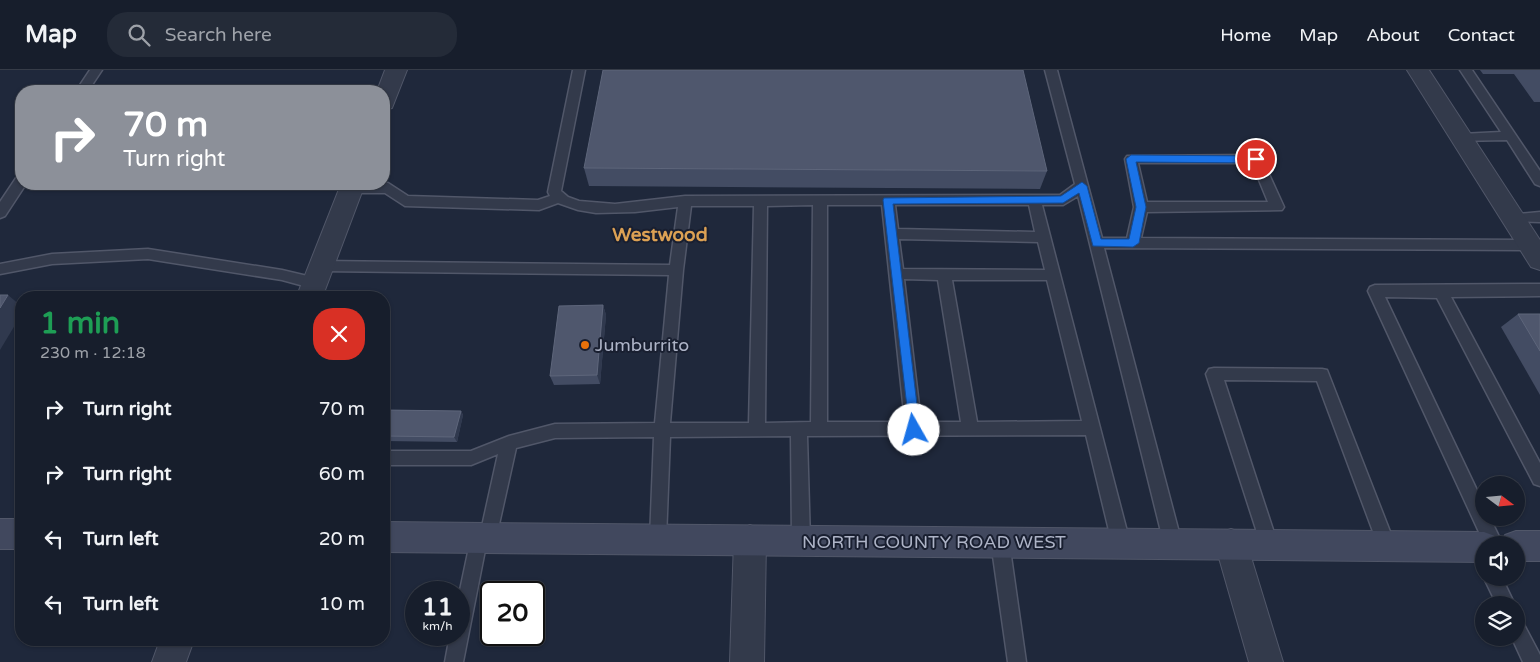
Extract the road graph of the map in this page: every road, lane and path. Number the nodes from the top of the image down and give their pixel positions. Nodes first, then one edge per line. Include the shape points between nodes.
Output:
1 (96, 70) edge
2 (396, 70) edge
3 (579, 70) edge
4 (1051, 70) edge
5 (1418, 70) edge
6 (1466, 70) edge
7 (86, 85) edge
8 (390, 86) edge
9 (1510, 136) junction
10 (1461, 138) junction
11 (1540, 180) edge
12 (1082, 186) junction
13 (390, 189) edge
14 (16, 190) edge
15 (350, 190) edge
16 (558, 198) junction
17 (888, 200) junction
18 (1034, 200) junction
19 (685, 201) junction
20 (761, 201) junction
21 (820, 201) junction
22 (1141, 207) junction
23 (0, 213) edge
24 (1540, 217) edge
25 (1513, 218) junction
26 (891, 234) junction
27 (1044, 236) junction
28 (1096, 243) junction
29 (1133, 243) junction
30 (1535, 253) edge
31 (0, 269) edge
32 (676, 270) junction
33 (896, 274) junction
34 (944, 274) junction
35 (1053, 275) junction
36 (315, 282) edge
37 (1540, 290) edge
38 (1441, 292) junction
39 (1092, 428) junction
40 (970, 429) junction
41 (662, 430) junction
42 (757, 430) junction
43 (799, 430) junction
44 (819, 430) junction
45 (914, 430) junction
46 (509, 443) junction
47 (390, 458) edge
48 (1540, 479) edge
49 (0, 534) edge
50 (15, 534) edge
51 (1479, 536) edge
52 (390, 537) edge
53 (483, 538) junction
54 (658, 539) junction
55 (750, 540) junction
56 (801, 541) junction
57 (1000, 542) junction
58 (1121, 543) junction
59 (1172, 544) junction
60 (1230, 544) junction
61 (1269, 545) junction
62 (1525, 546) edge
63 (1540, 546) edge
64 (1387, 547) junction
65 (1475, 549) edge
66 (175, 646) edge
67 (1525, 646) edge
68 (169, 662) edge
69 (454, 662) edge
70 (747, 662) edge
71 (1017, 662) edge
72 (1266, 662) edge
73 (1533, 662) edge

1 - 7 lane
2 - 8 street
3 - 16 lane via 554,192
4 - 12 lane
5 - 10 street
6 - 9 lane
9 - 10 lane
9 - 11 lane
10 - 25 street
12 - 18 lane via 1063,200
12 - 28 lane
13 - 16 lane via 406,201 438,203 539,205
14 - 23 lane
15 - 36 street
16 - 19 lane via 575,206 639,209
17 - 18 lane
17 - 21 lane
17 - 26 lane
18 - 27 lane
19 - 20 lane
19 - 32 lane
20 - 21 lane
20 - 42 lane
21 - 44 lane
22 - 22 lane via 1150,207 1277,207 1256,159 1131,159
22 - 29 lane
24 - 25 lane
25 - 30 street
26 - 27 lane
26 - 33 lane
27 - 35 lane
28 - 29 lane
28 - 59 lane
29 - 30 lane
31 - 36 lane via 52,259 148,254
32 - 36 lane
32 - 41 lane
33 - 34 lane
33 - 45 lane
34 - 35 lane
34 - 40 lane
35 - 39 lane
37 - 38 lane
38 - 48 lane
38 - 51 lane via 1375,291
39 - 40 lane
39 - 58 lane
40 - 45 lane
41 - 42 lane
41 - 46 lane via 555,431
41 - 54 lane
42 - 43 lane
43 - 44 lane
43 - 56 lane
44 - 45 lane
46 - 47 lane via 471,458
46 - 53 lane
49 - 50 main road
52 - 53 main road, NORTH COUNTY ROAD WEST
53 - 54 main road, NORTH COUNTY ROAD WEST
53 - 69 lane
54 - 55 main road, NORTH COUNTY ROAD WEST
55 - 56 main road, NORTH COUNTY ROAD WEST
55 - 70 street
56 - 57 main road, NORTH COUNTY ROAD WEST
57 - 58 main road, NORTH COUNTY ROAD WEST
57 - 71 lane
58 - 59 main road, NORTH COUNTY ROAD WEST
59 - 60 main road, NORTH COUNTY ROAD WEST
60 - 61 main road, NORTH COUNTY ROAD WEST
60 - 72 street
61 - 64 main road, NORTH COUNTY ROAD WEST
61 - 64 lane via 1214,374 1322,375
62 - 63 main road
64 - 65 main road, NORTH COUNTY ROAD WEST
66 - 68 street
67 - 73 lane

